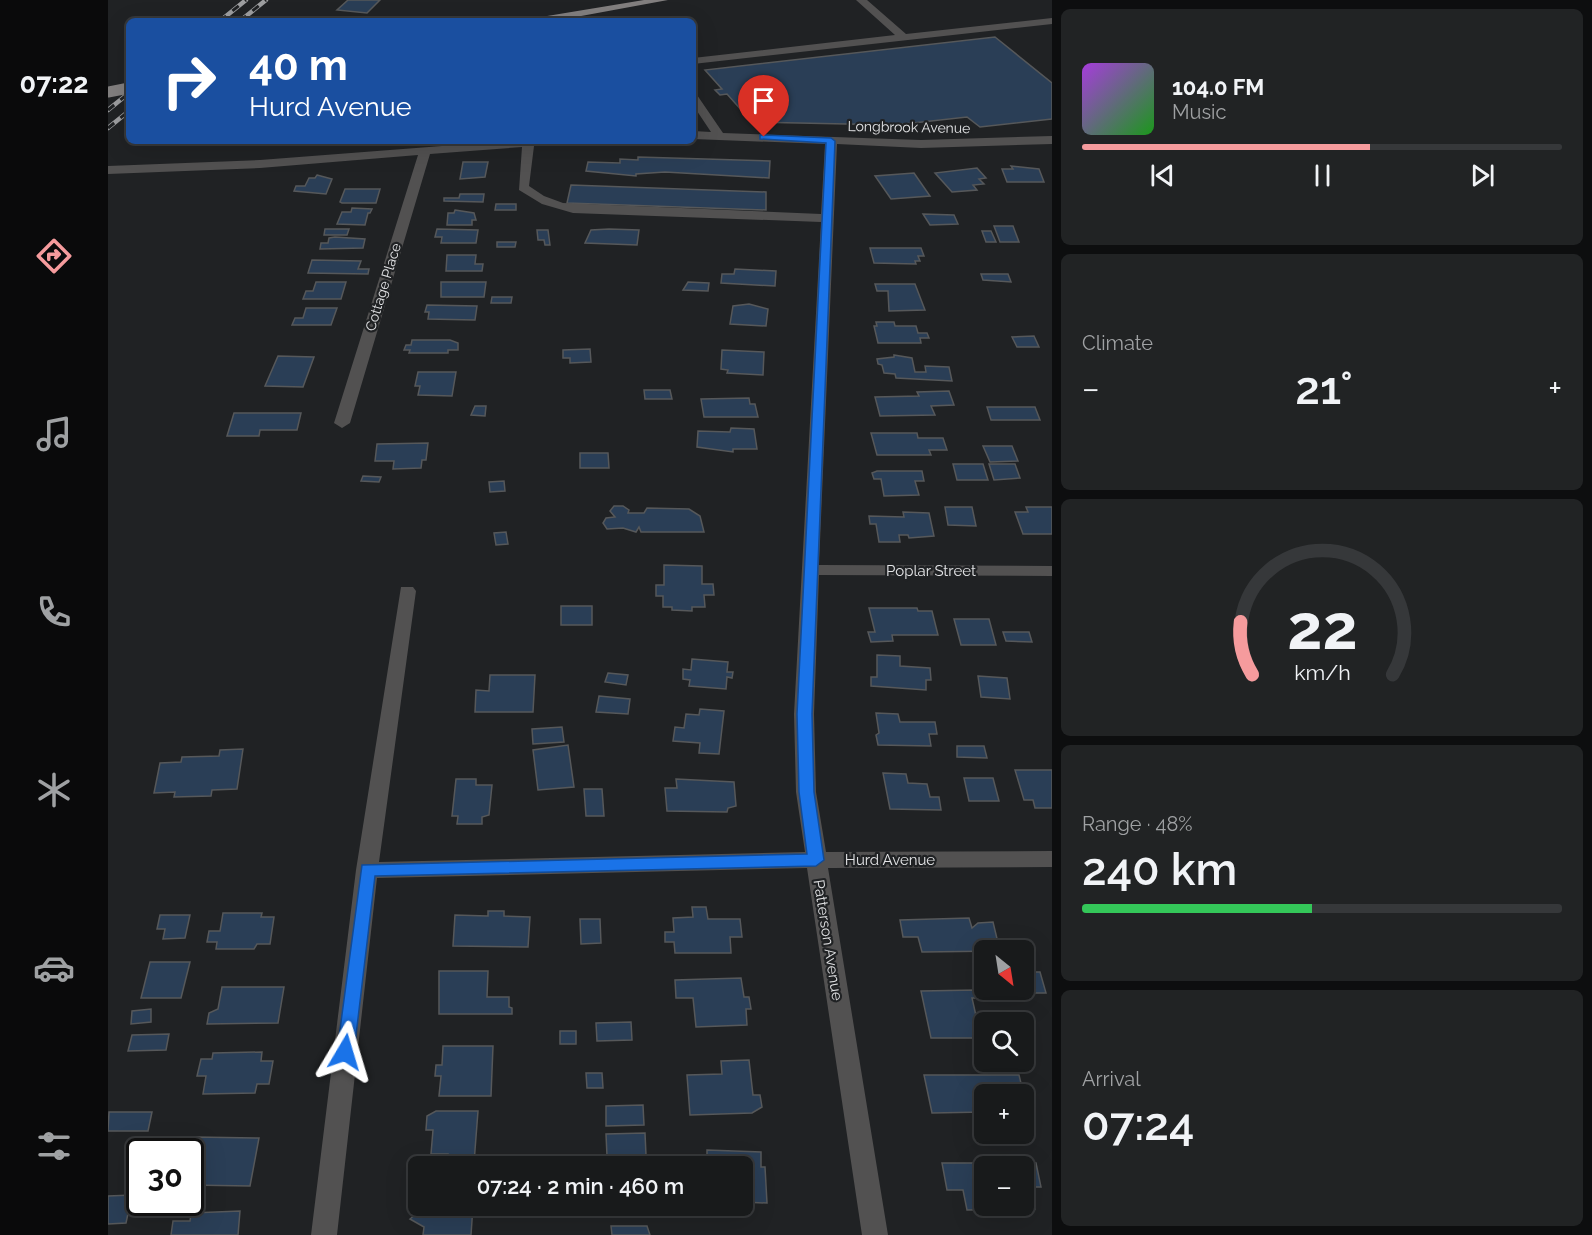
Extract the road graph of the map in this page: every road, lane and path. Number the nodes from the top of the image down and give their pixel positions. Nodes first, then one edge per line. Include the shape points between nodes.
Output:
1 (663, 0) edge
2 (861, 0) edge
3 (553, 18) edge
4 (1052, 21) edge
5 (904, 38) junction
6 (696, 61) edge
7 (126, 89) edge
8 (108, 92) edge
9 (696, 101) edge
10 (696, 135) edge
11 (719, 135) junction
12 (1052, 140) edge
13 (831, 141) junction
14 (390, 144) edge
15 (515, 144) edge
16 (528, 144) edge
17 (424, 151) junction
18 (395, 153) junction
19 (108, 170) edge
20 (826, 218) junction
21 (342, 423) dead end
22 (810, 570) junction
23 (1052, 571) edge
24 (407, 591) dead end
25 (1052, 859) edge
26 (816, 860) junction
27 (367, 870) junction
28 (324, 1235) edge
29 (875, 1235) edge

1 - 3 main road
2 - 5 street
4 - 5 street
5 - 6 street
7 - 8 main road, bridge
9 - 11 street
10 - 11 street, Longbrook Avenue
11 - 13 street, Longbrook Avenue
12 - 13 street, Longbrook Avenue via 956,144
13 - 20 street, Patterson Avenue
14 - 18 street
15 - 17 street
16 - 20 street via 523,187 531,195 573,209
17 - 18 street
17 - 21 street, Cottage Place
18 - 19 street via 227,166
20 - 22 street, Patterson Avenue
22 - 23 street, Poplar Street
22 - 26 street, Patterson Avenue via 806,792
24 - 27 street
25 - 26 street, Hurd Avenue
26 - 27 street, Hurd Avenue
26 - 29 street, Patterson Avenue
27 - 28 street

